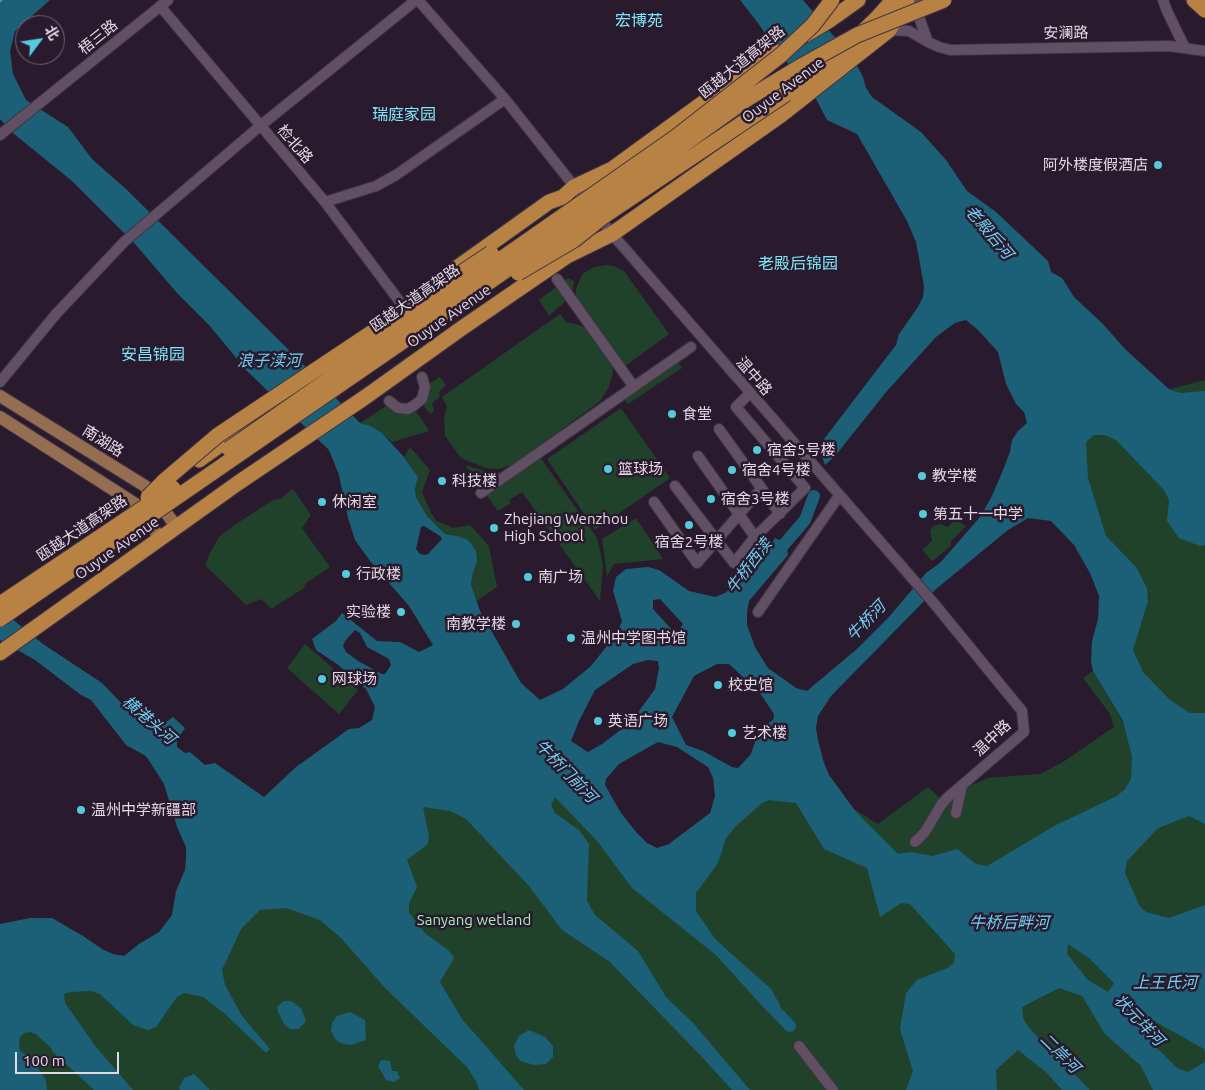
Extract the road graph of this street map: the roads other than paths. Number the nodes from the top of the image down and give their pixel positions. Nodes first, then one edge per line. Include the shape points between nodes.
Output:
1 (417, 0) edge
2 (832, 0) edge
3 (858, 0) edge
4 (893, 0) edge
5 (907, 0) edge
6 (919, 0) edge
7 (944, 0) edge
8 (1163, 0) edge
9 (1196, 0) edge
10 (164, 3) edge
11 (1205, 9) edge
12 (890, 30) junction
13 (928, 42) junction
14 (1185, 48) junction
15 (1205, 51) edge
16 (504, 99) junction
17 (260, 126) junction
18 (0, 135) edge
19 (568, 192) junction
20 (324, 202) junction
21 (612, 234) junction
22 (557, 279) dead end
23 (403, 306) junction
24 (440, 316) junction
25 (691, 347) dead end
26 (422, 376) dead end
27 (0, 382) edge
28 (634, 386) junction
29 (750, 393) junction
30 (0, 396) edge
31 (388, 401) dead end
32 (0, 417) edge
33 (719, 429) dead end
34 (698, 456) dead end
35 (675, 486) dead end
36 (761, 488) junction
37 (481, 493) dead end
38 (152, 495) junction
39 (839, 496) junction
40 (654, 502) dead end
41 (137, 505) junction
42 (739, 514) junction
43 (780, 514) junction
44 (125, 520) junction
45 (177, 527) junction
46 (755, 537) junction
47 (160, 538) junction
48 (716, 540) junction
49 (0, 602) edge
50 (758, 612) dead end
51 (0, 619) edge
52 (0, 653) edge
53 (962, 784) junction
54 (956, 813) dead end
55 (915, 842) dead end
56 (799, 1046) dead end
57 (833, 1090) edge

1 - 16 street, 温中路
1 - 17 street
2 - 44 highway, 瓯越大道高架路, bridge via 813,25 781,55 676,137
3 - 19 highway, Ouyue Avenue, bridge via 755,65 612,169
4 - 24 highway, bridge via 849,45 785,95 604,216 574,240
5 - 12 highway, Ouyue Avenue
6 - 13 street via 920,20
7 - 24 highway, 瓯越大道高架路, bridge via 857,35 748,99
8 - 14 street
9 - 11 highway
10 - 17 street, 检北路
10 - 18 street, 梧三路
12 - 13 street, 安澜路 via 909,31
12 - 21 highway, Ouyue Avenue via 780,115
13 - 14 street, 安澜路 via 950,50
14 - 15 street, 安澜路
16 - 19 street, 温中路
16 - 20 street via 396,175 376,186
17 - 20 street, 检北路
17 - 27 street via 124,242 56,314
19 - 21 street, 温中路
19 - 23 highway, Ouyue Avenue via 549,202
19 - 44 highway, bridge via 515,237 218,435
20 - 23 street, 检北路
21 - 29 street, 温中路
21 - 45 highway, Ouyue Avenue via 567,256
22 - 28 street
23 - 38 highway, Ouyue Avenue via 359,349
24 - 51 highway, 瓯越大道高架路, bridge
25 - 28 street
26 - 31 street via 425,387 422,399 416,404 408,409 398,408
28 - 37 street
29 - 39 street, 温中路
29 - 43 street via 736,407 805,488
30 - 38 main road, 南湖路 via 146,486
32 - 41 main road
33 - 36 street
34 - 42 street
35 - 48 street
36 - 42 street
36 - 43 street
38 - 41 highway, Ouyue Avenue
38 - 45 main road, 南湖路
39 - 50 street
39 - 53 street, 温中路 via 932,601 1022,711 1024,732
40 - 48 street via 697,563
41 - 47 main road
41 - 49 highway, Ouyue Avenue
42 - 46 street
42 - 48 street
43 - 46 street
44 - 49 highway, 瓯越大道高架路, bridge
45 - 47 highway, Ouyue Avenue
46 - 48 street via 734,563
47 - 52 highway, Ouyue Avenue
53 - 54 street
53 - 55 street, 温中路 via 940,805 925,832
56 - 57 street

